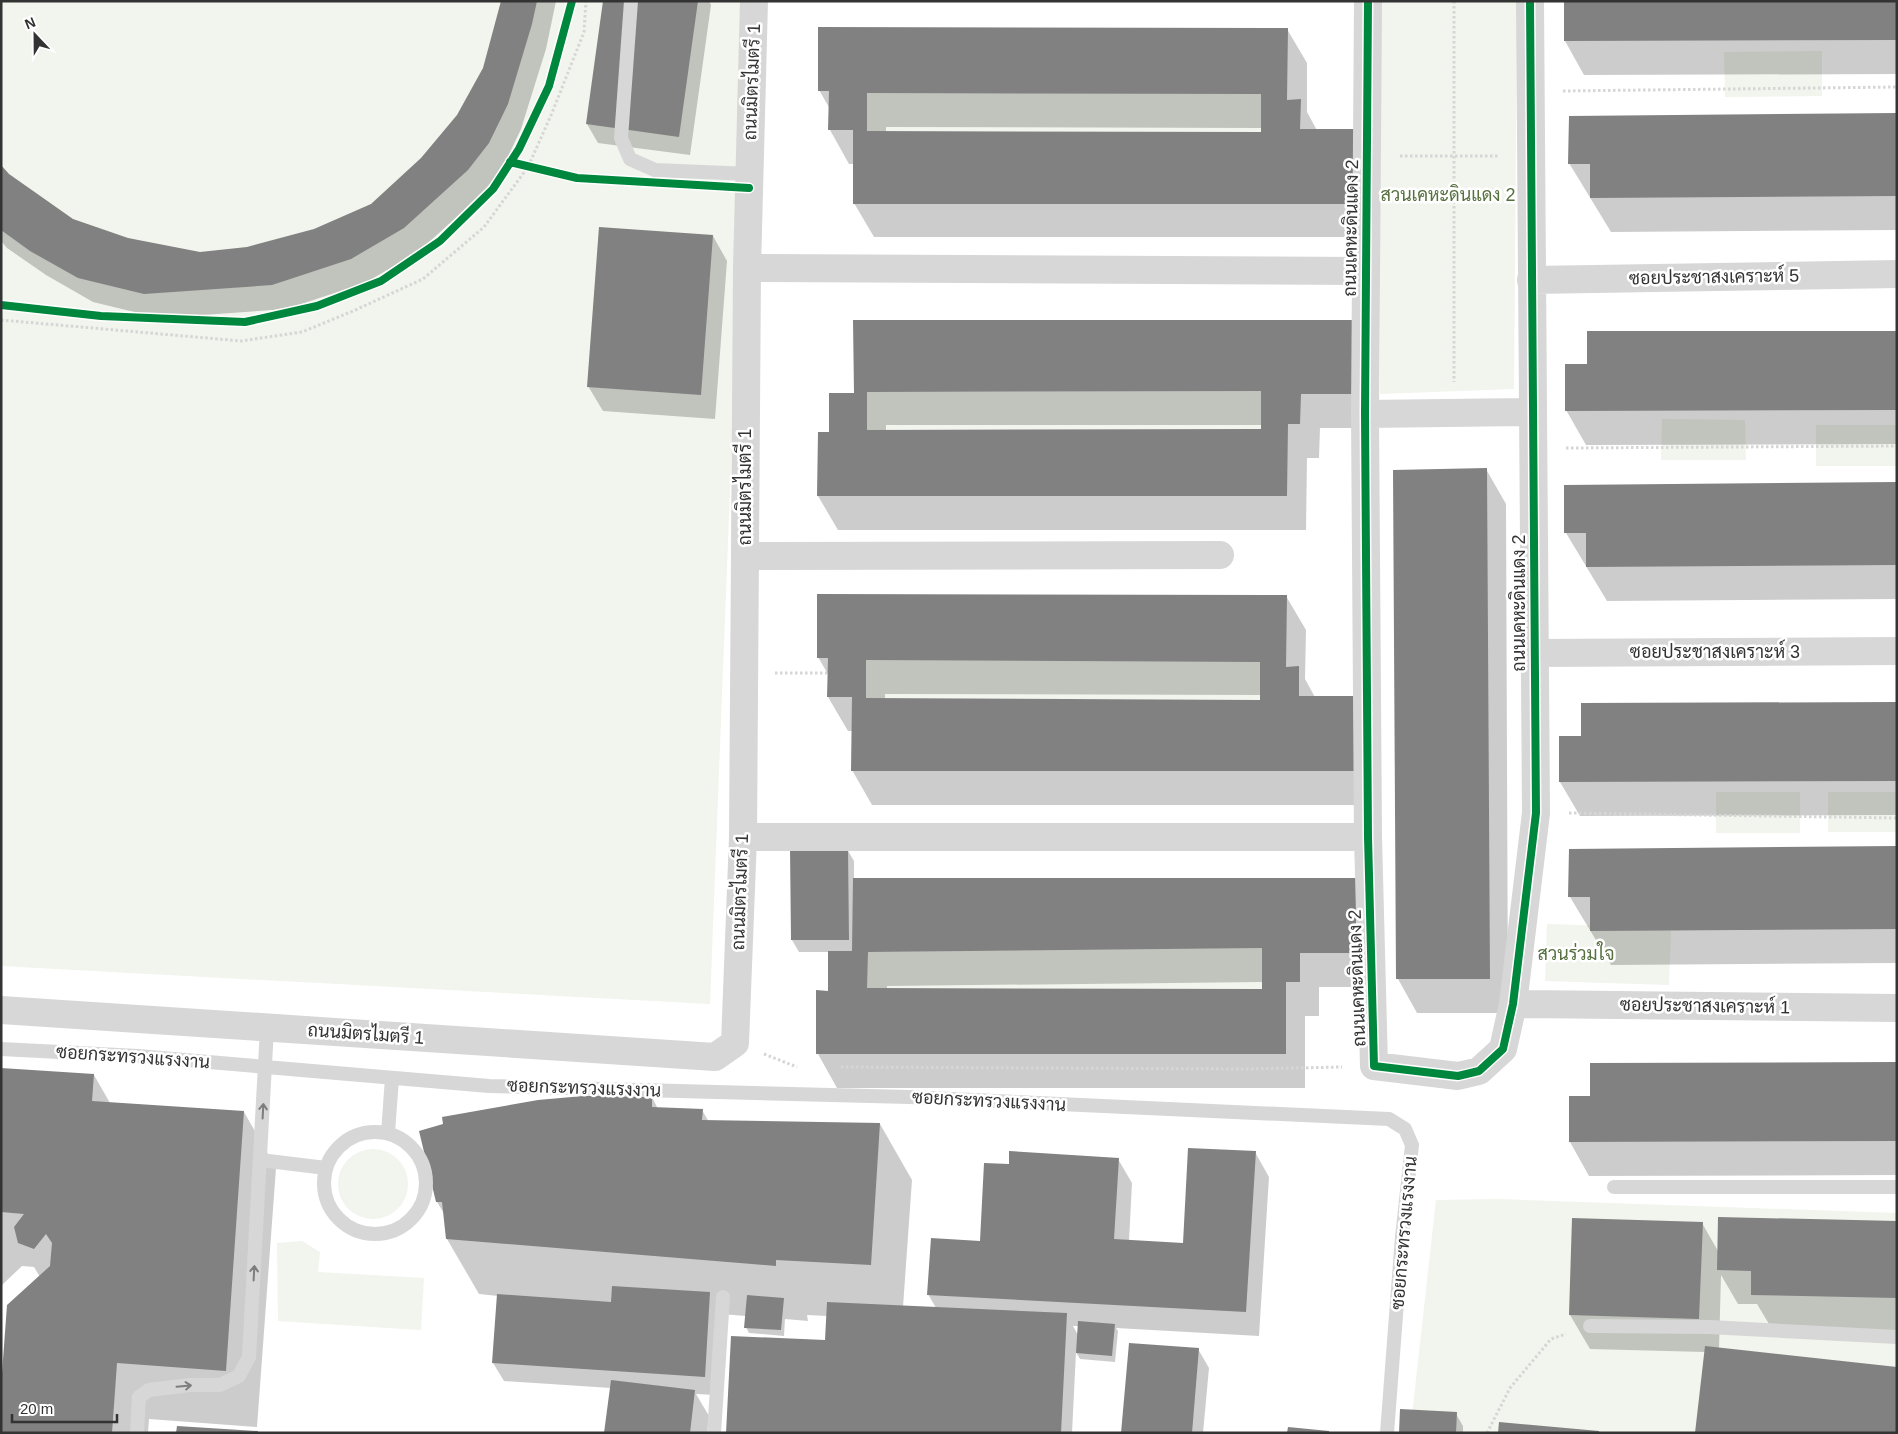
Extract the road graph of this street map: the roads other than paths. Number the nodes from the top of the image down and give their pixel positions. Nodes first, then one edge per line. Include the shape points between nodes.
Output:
1 (630, 1) edge
2 (754, 1) edge
3 (1368, 1) edge
4 (1530, 1) edge
5 (750, 174) junction
6 (747, 268) junction
7 (1365, 271) junction
8 (1897, 274) edge
9 (1531, 280) junction
10 (1532, 412) junction
11 (1365, 414) junction
12 (1220, 555) dead end
13 (745, 556) junction
14 (1897, 651) edge
15 (1534, 654) junction
16 (743, 837) junction
17 (1368, 837) junction
18 (1513, 1004) junction
19 (1897, 1008) edge
20 (1, 1010) edge
21 (267, 1028) junction
22 (1, 1049) edge
23 (265, 1067) junction
24 (392, 1078) junction
25 (388, 1133) junction
26 (260, 1160) junction
27 (326, 1168) junction
28 (1614, 1187) dead end
29 (1897, 1187) edge
30 (723, 1297) dead end
31 (1590, 1326) road end
32 (1897, 1337) edge
33 (137, 1433) edge
34 (714, 1433) edge
35 (1387, 1433) edge

1 - 5 lane via 622,138 630,159 655,170
2 - 5 street, ถนนมิตรไมตรี 1
3 - 7 street, ถนนเคหะดินแดง 2
4 - 9 street, ถนนเคหะดินแดง 2
5 - 6 street, ถนนมิตรไมตรี 1
6 - 7 street
6 - 13 street, ถนนมิตรไมตรี 1
7 - 11 street, ถนนเคหะดินแดง 2
8 - 9 street, ซอยประชาสงเคราะห์ 5
9 - 10 street, ถนนเคหะดินแดง 2
10 - 11 street
10 - 15 street, ถนนเคหะดินแดง 2
11 - 17 street, ถนนเคหะดินแดง 2
12 - 13 street
13 - 16 street, ถนนมิตรไมตรี 1
14 - 15 street, ซอยประชาสงเคราะห์ 3
15 - 18 street, ถนนเคหะดินแดง 2 via 1536,813
16 - 17 street
16 - 21 street, ถนนมิตรไมตรี 1 via 735,1043 715,1057
17 - 18 street, ถนนเคหะดินแดง 2 via 1374,1066 1458,1076 1479,1070 1502,1049
18 - 19 street, ซอยประชาสงเคราะห์ 1
20 - 21 street, ถนนมิตรไมตรี 1
21 - 23 lane
22 - 23 lane, ซอยกระทรวงแรงงาน
23 - 24 lane, ซอยกระทรวงแรงงาน
26 -> 23 lane
24 - 25 lane
24 - 35 lane, ซอยกระทรวงแรงงาน via 489,1086 900,1097 1389,1119 1405,1129 1412,1145
25 - 27 lane via 371,1132 355,1136 340,1145 329,1158
25 - 27 lane via 404,1140 424,1167 423,1201 415,1215 402,1227 387,1233 370,1234 339,1221 329,1208 324,1191
26 - 27 lane
33 -> 26 lane via 139,1397 149,1390 220,1385 239,1376 249,1357
28 - 29 lane
30 - 34 lane
31 - 32 lane via 1709,1327

